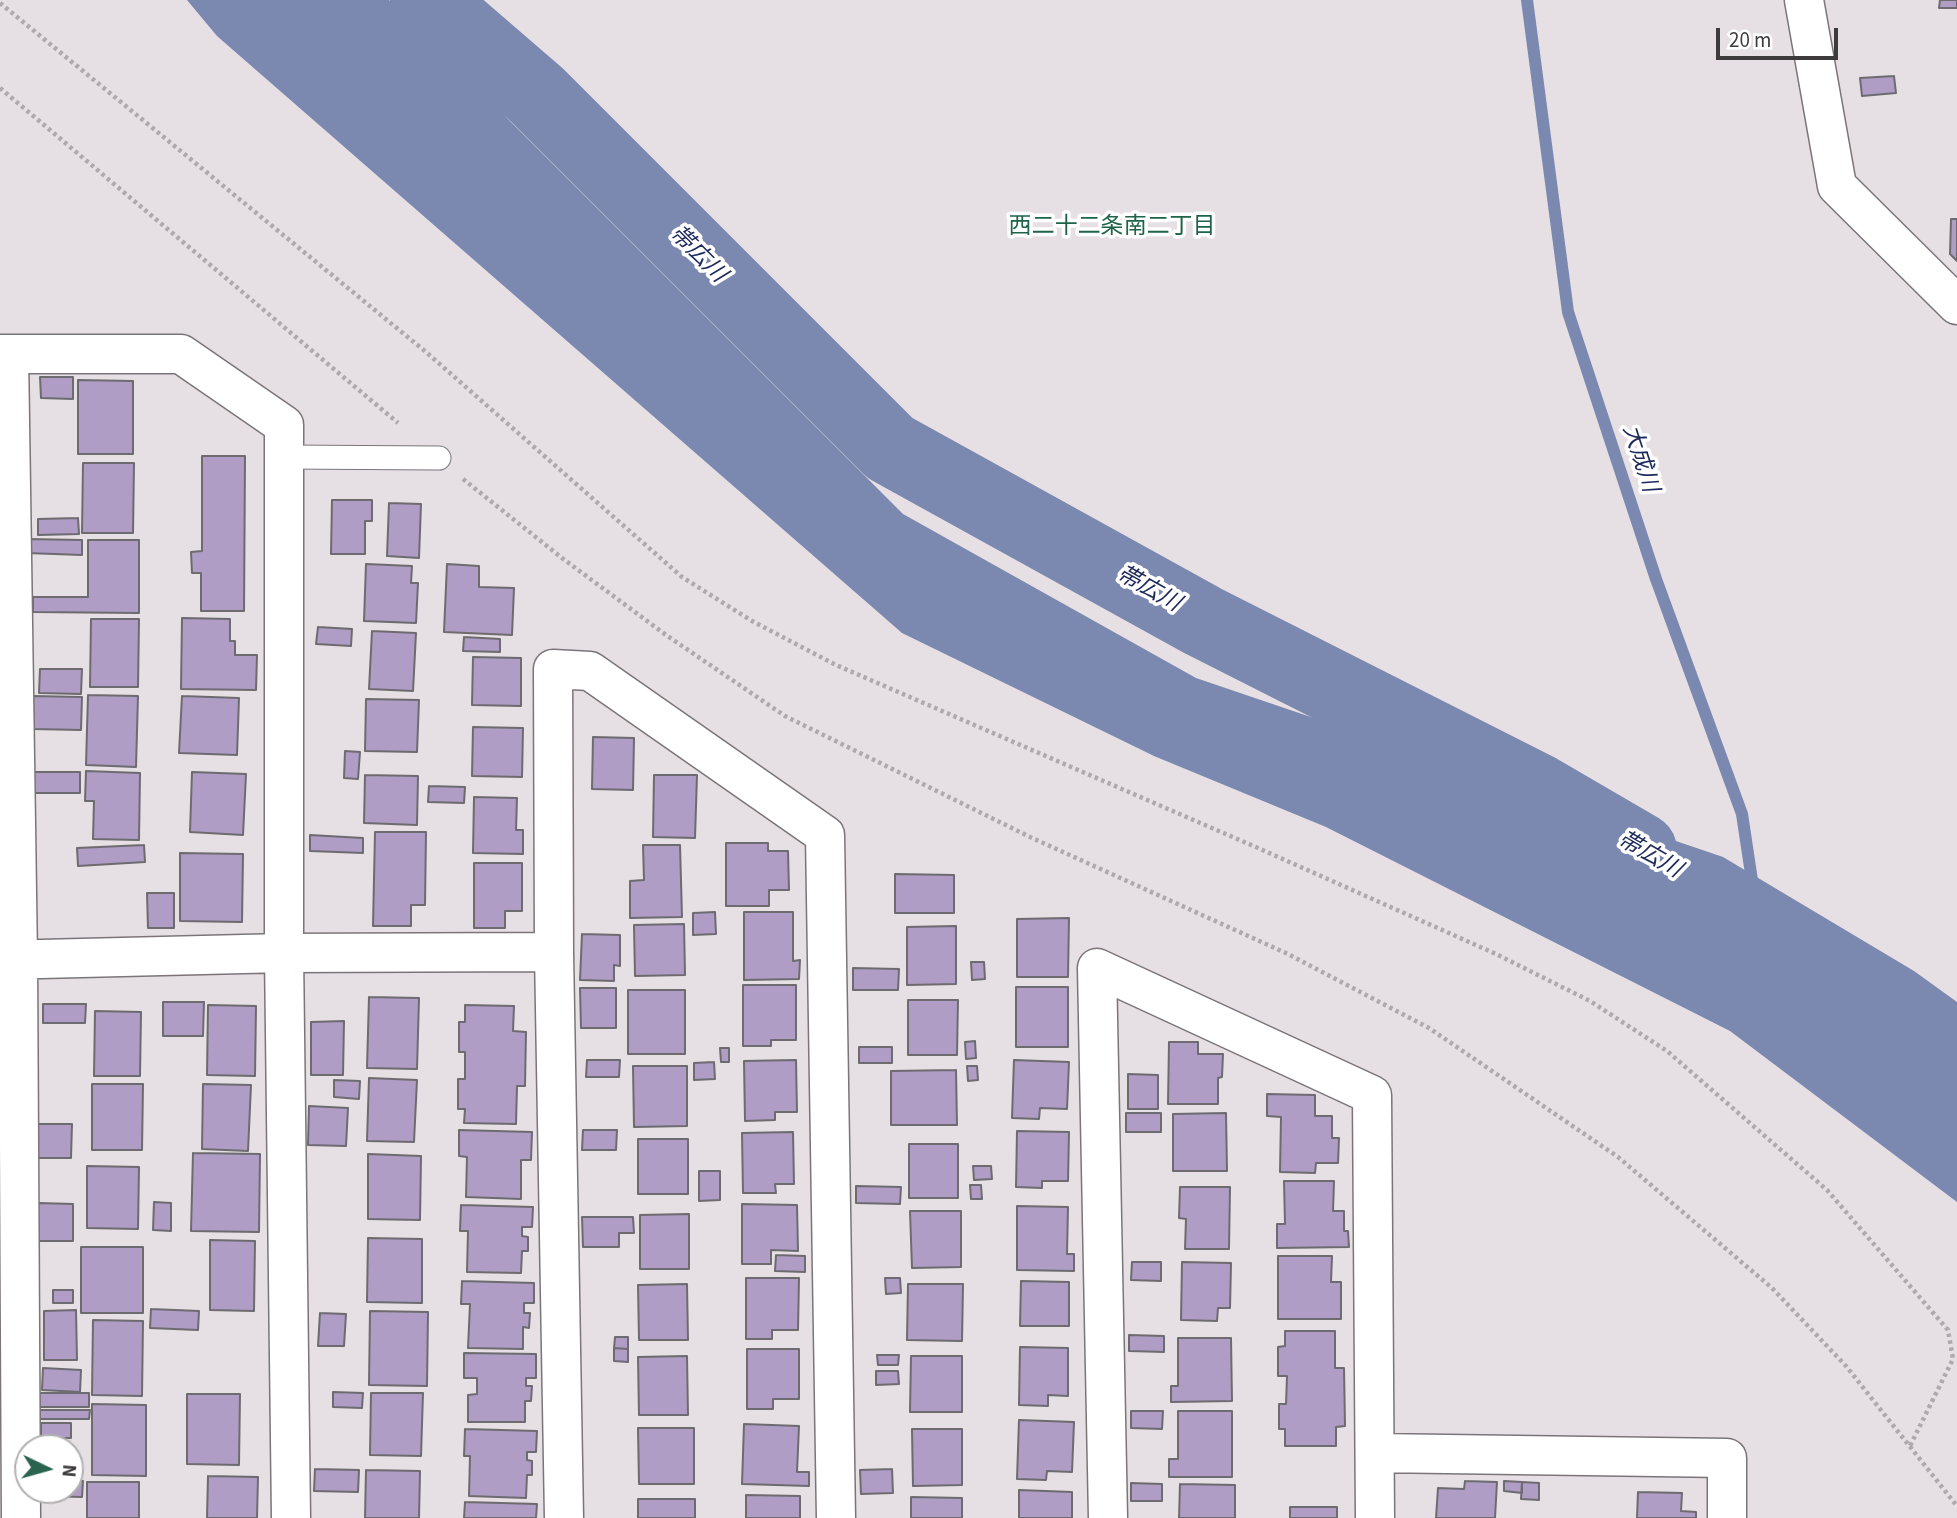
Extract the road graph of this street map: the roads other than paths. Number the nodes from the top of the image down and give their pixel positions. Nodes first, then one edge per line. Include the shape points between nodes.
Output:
1 (1804, 0) edge
2 (1957, 305) edge
3 (4, 354) edge
4 (284, 457) junction
5 (439, 458) road end
6 (554, 952) junction
7 (284, 953) junction
8 (9, 960) edge
9 (1376, 1453) junction
10 (20, 1518) edge
11 (291, 1518) edge
12 (564, 1518) edge
13 (836, 1518) edge
14 (1108, 1518) edge
15 (1376, 1518) edge
16 (1727, 1518) edge

1 - 2 street via 1837,186
3 - 4 street via 181,354 284,425
3 - 8 street
4 - 5 lane
4 - 7 street
6 - 7 street
6 - 12 street
6 - 13 street via 553,669 590,671 825,835
7 - 8 street
7 - 11 street
8 - 10 street
9 - 14 street via 1373,1095 1097,968
9 - 15 street
9 - 16 street via 1727,1458

